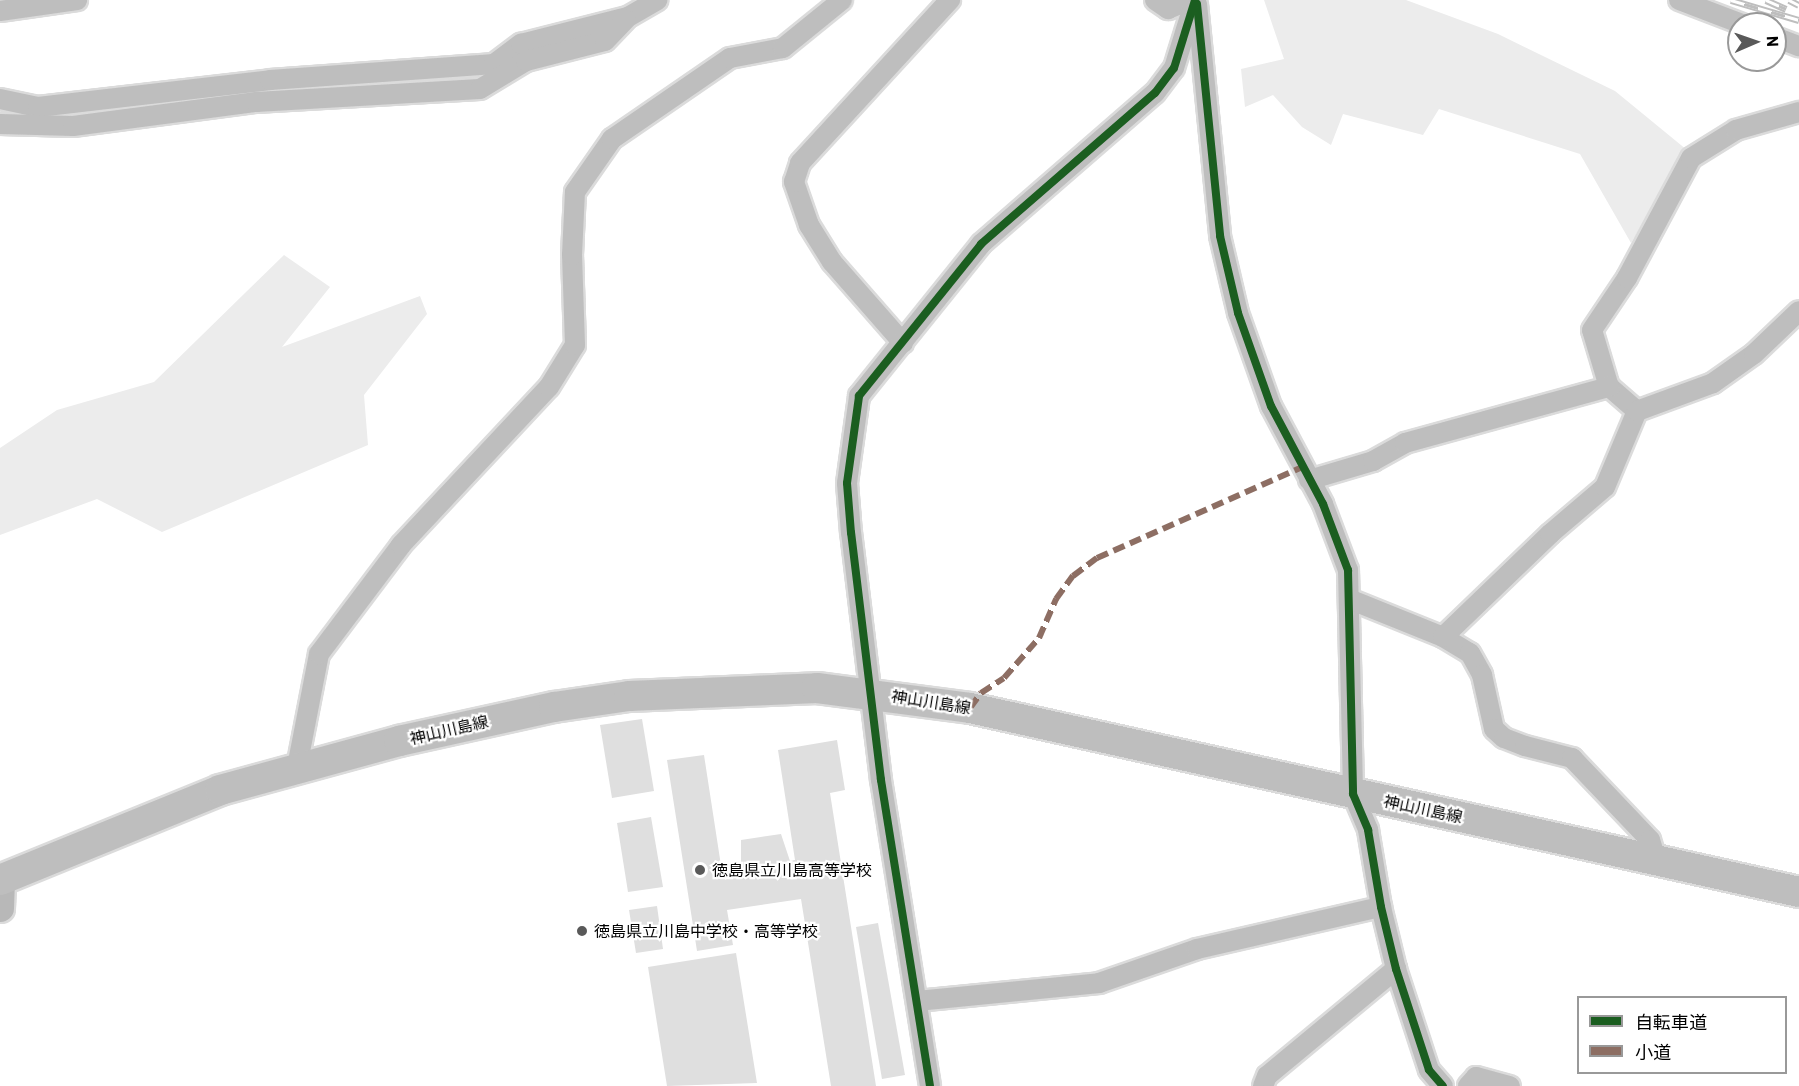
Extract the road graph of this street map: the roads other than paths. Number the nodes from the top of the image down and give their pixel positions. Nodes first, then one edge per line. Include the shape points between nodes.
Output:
1 (77, 0) edge
2 (657, 0) edge
3 (842, 0) edge
4 (950, 0) edge
5 (1155, 0) edge
6 (1189, 0) edge
7 (1196, 0) edge
8 (1679, 0) edge
9 (0, 11) edge
10 (628, 17) junction
11 (1727, 18) edge
12 (0, 99) edge
13 (1799, 112) edge
14 (0, 124) edge
15 (1799, 311) edge
16 (903, 343) junction
17 (1608, 387) junction
18 (1637, 411) junction
19 (1309, 480) junction
20 (1349, 599) junction
21 (1443, 637) junction
22 (871, 694) junction
23 (297, 767) junction
24 (1353, 794) junction
25 (1656, 860) junction
26 (0, 889) edge
27 (1799, 892) edge
28 (1381, 907) junction
29 (1396, 969) junction
30 (917, 1001) junction
31 (930, 1086) edge
32 (1263, 1086) edge
33 (1443, 1086) edge
34 (1468, 1086) edge
35 (1510, 1086) edge

1 - 9 street
2 - 10 street
3 - 23 street via 783,48 730,58 612,139 575,192 575,345 549,387 401,546 319,654
4 - 16 street via 800,163 794,182 809,225 832,262
5 - 6 street via 1168,9
7 - 16 street via 1174,68 1155,93 981,244
7 - 19 street via 1220,236 1238,313 1271,406
8 - 11 street
10 - 12 street via 521,44 494,64 270,80 38,107
10 - 14 street via 605,41 526,61 480,89 256,102 73,126
13 - 17 street via 1736,130 1691,158 1628,278 1592,330
15 - 18 street via 1754,354 1713,383
16 - 22 street via 859,396 847,483
17 - 18 street
17 - 19 street via 1405,443 1373,461
18 - 21 street via 1605,488 1550,534
19 - 20 street via 1340,543 1348,570
20 - 21 street
20 - 24 street
21 - 25 street via 1470,653 1482,675 1494,729 1504,738 1525,746 1572,758 1650,840
22 - 23 main road, 神山川島線 via 763,687 628,696 544,709
22 - 24 main road, 神山川島線 via 970,708
22 - 30 street
23 - 26 main road, 神山川島線 via 220,790
24 - 25 main road, 神山川島線
24 - 28 street via 1368,830
25 - 27 main road, 神山川島線
28 - 29 street
28 - 30 street via 1197,949 1099,983
29 - 32 street via 1267,1076
29 - 33 street via 1429,1070
30 - 31 street
34 - 35 street via 1476,1077

